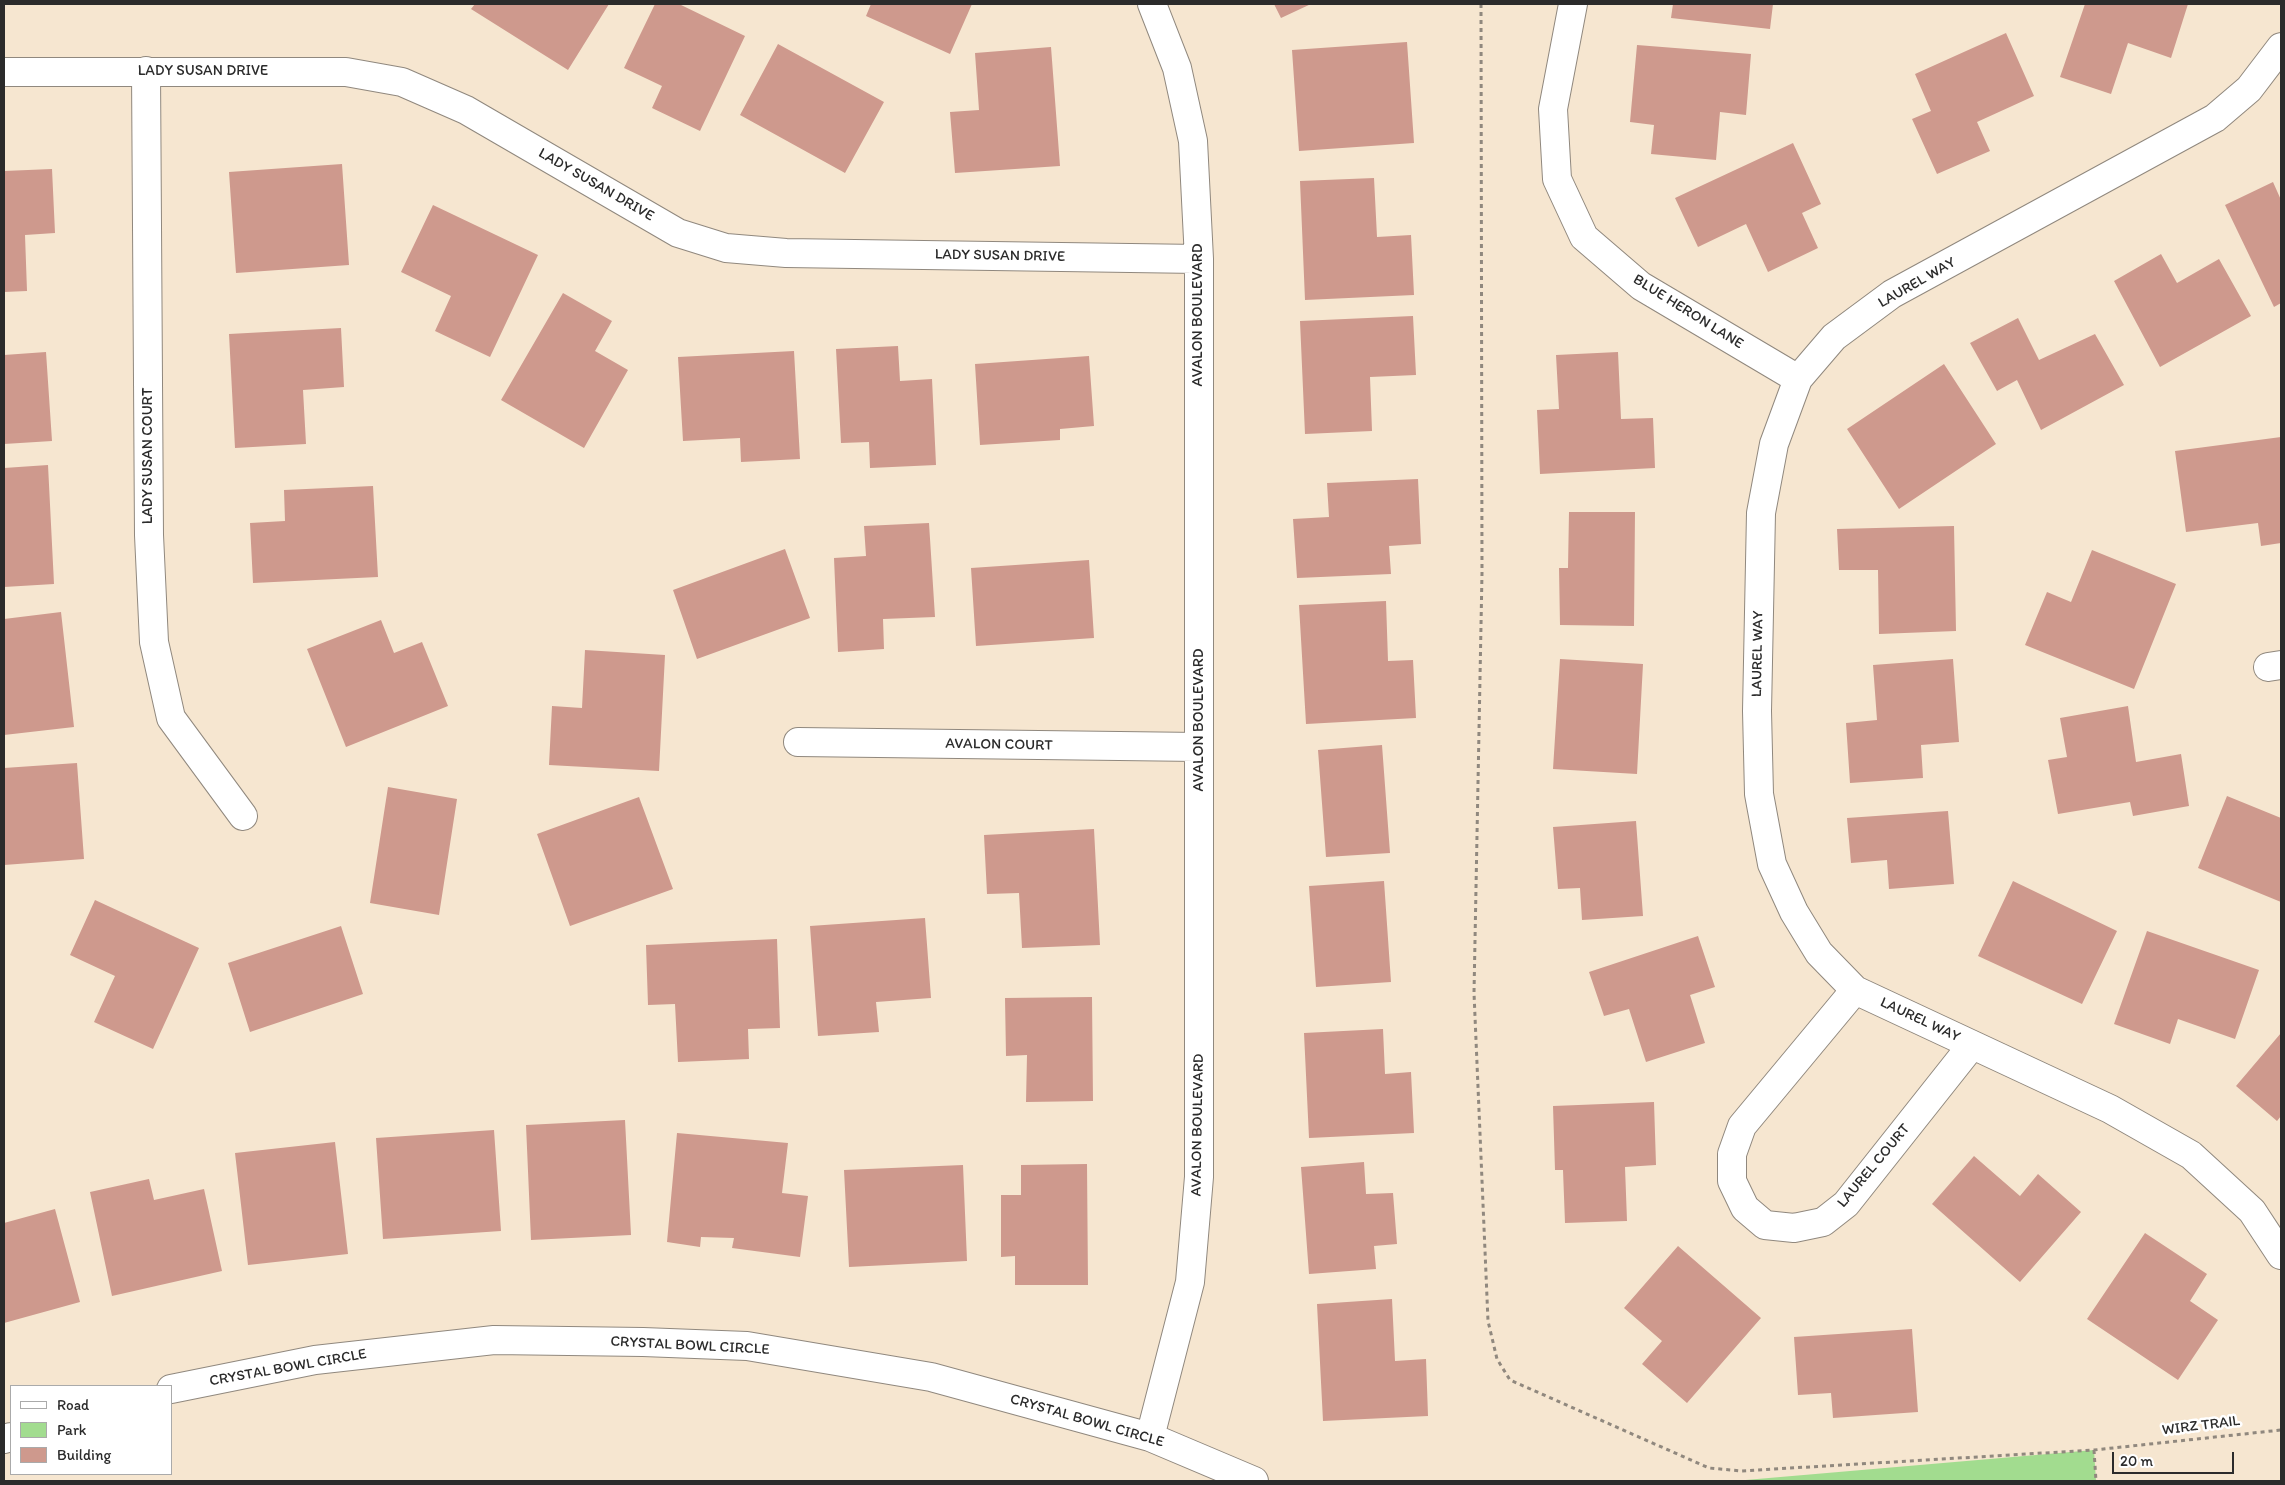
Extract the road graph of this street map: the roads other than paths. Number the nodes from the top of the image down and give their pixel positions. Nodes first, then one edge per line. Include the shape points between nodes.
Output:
1 (1152, 4) edge
2 (1573, 4) edge
3 (2278, 58) edge
4 (146, 71) junction
5 (4, 72) edge
6 (1199, 259) junction
7 (1798, 379) junction
8 (798, 742) dead end
9 (1199, 747) junction
10 (243, 816) dead end
11 (1855, 990) junction
12 (1972, 1045) junction
13 (2281, 1255) edge
14 (172, 1389) edge
15 (1150, 1437) junction
16 (1254, 1481) edge

1 - 6 street, AVALON BOULEVARD via 1177,68 1194,141
2 - 7 street, BLUE HERON LANE via 1553,109 1557,179 1584,237 1641,286
3 - 7 street, LAUREL WAY via 2214,118 1892,294 1834,337
4 - 5 street, LADY SUSAN DRIVE
4 - 6 street, LADY SUSAN DRIVE via 346,72 402,82 466,110 678,232 726,248 786,253
4 - 10 street, LADY SUSAN COURT via 149,535 154,642 171,718
6 - 9 street, AVALON BOULEVARD
7 - 11 street, LAUREL WAY via 1774,444 1761,513 1757,711 1759,794 1772,864 1794,912 1819,953
8 - 9 street, AVALON COURT
9 - 15 street, AVALON BOULEVARD via 1199,1177 1190,1282
11 - 12 street, LAUREL WAY
11 - 12 street, LAUREL COURT via 1742,1126 1732,1154 1732,1182 1745,1208 1765,1225 1794,1228 1823,1222 1846,1204
12 - 13 street, LAUREL WAY via 2110,1109 2191,1155 2252,1210
14 - 15 street, CRYSTAL BOWL CIRCLE via 315,1360 494,1340 747,1346 931,1377
15 - 16 street, CRYSTAL BOWL CIRCLE

